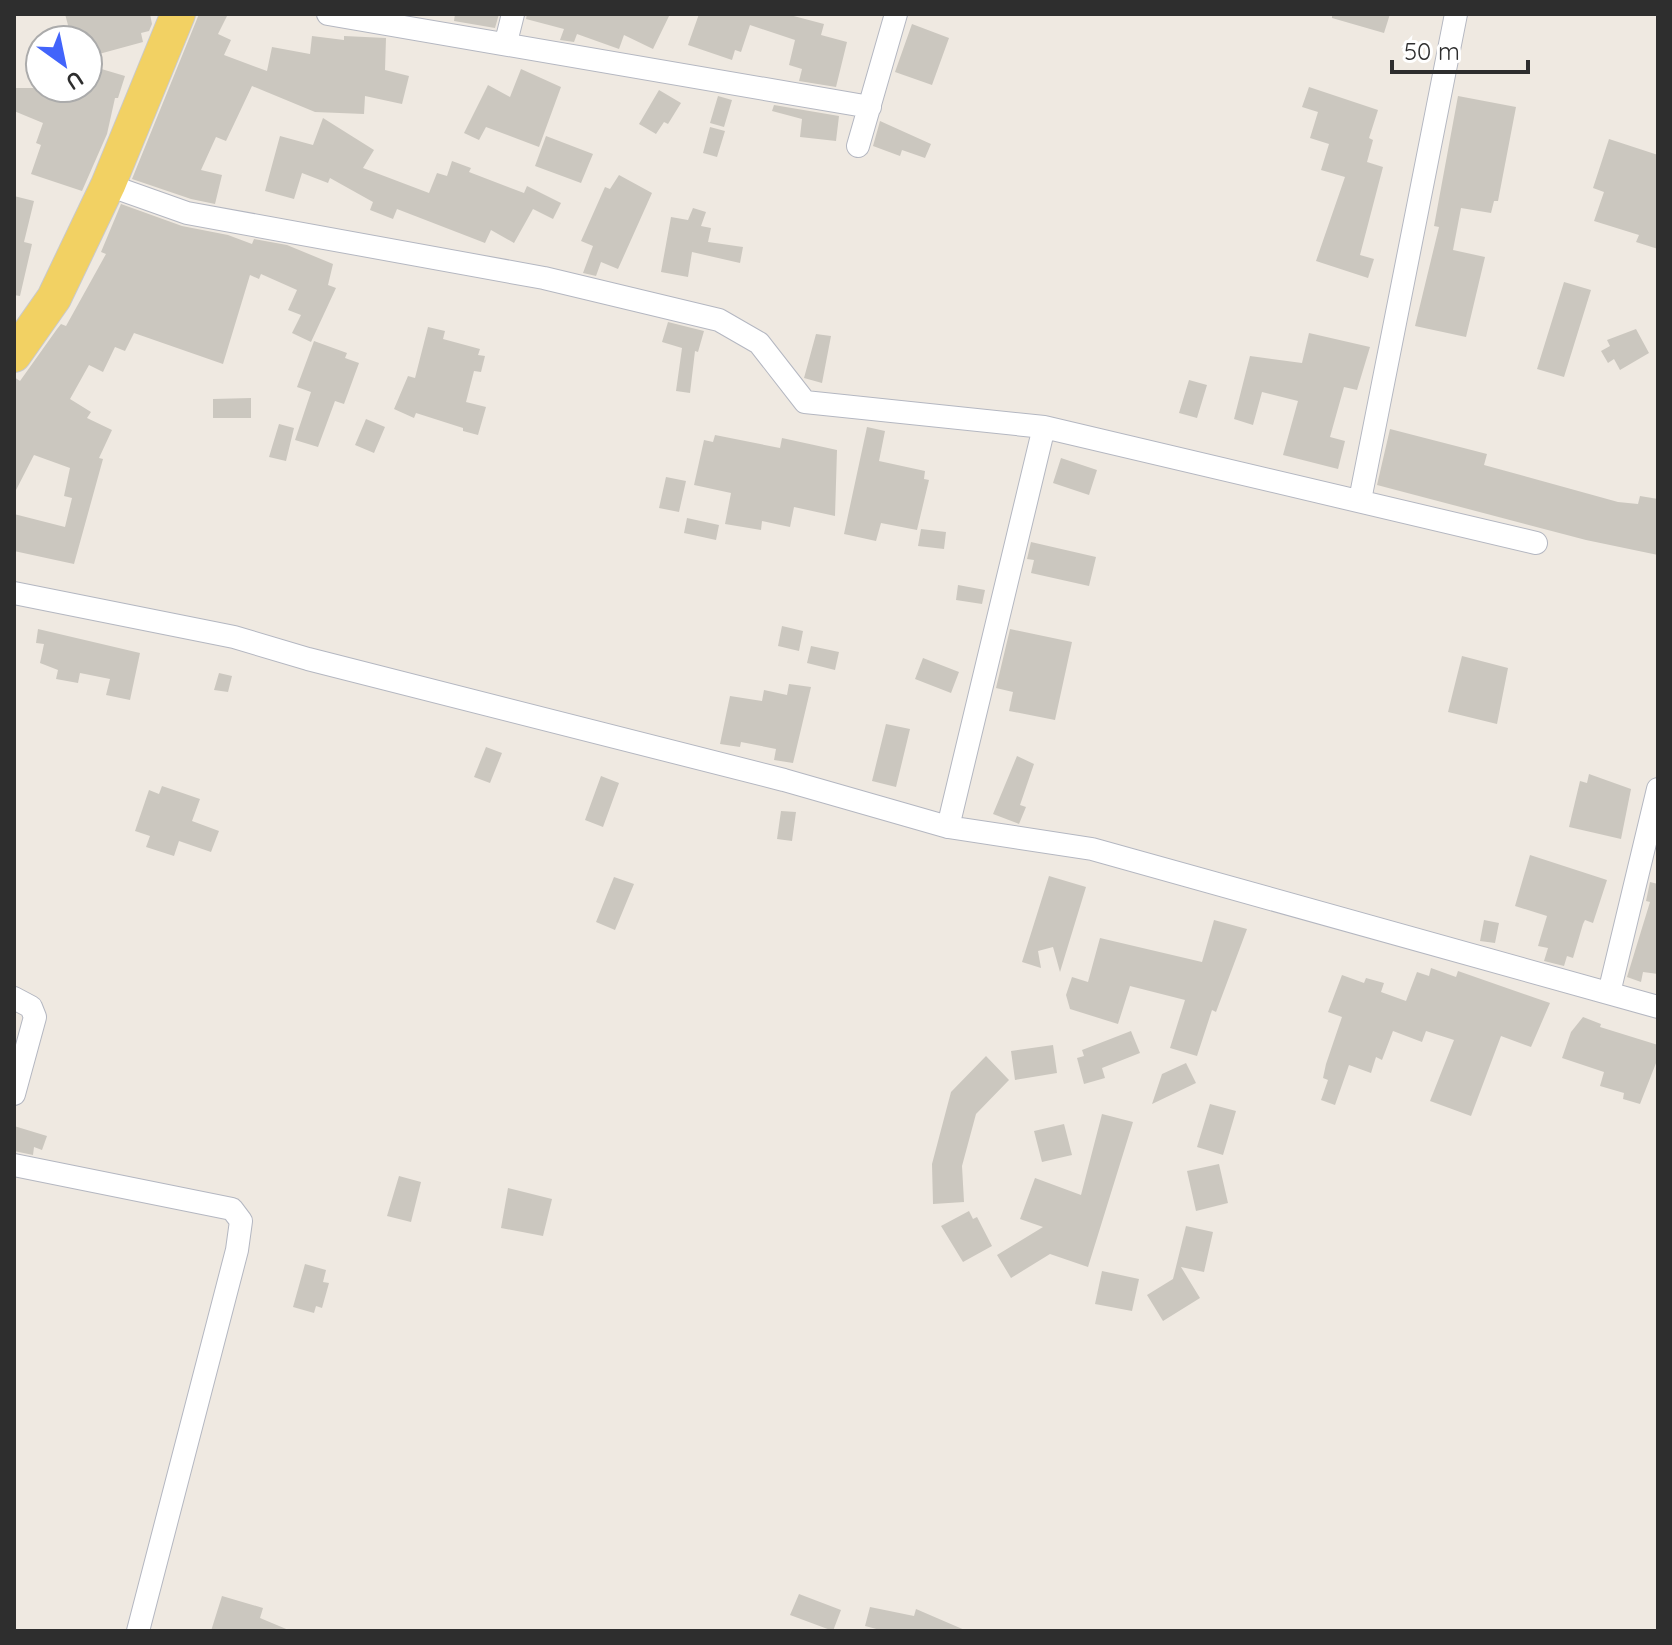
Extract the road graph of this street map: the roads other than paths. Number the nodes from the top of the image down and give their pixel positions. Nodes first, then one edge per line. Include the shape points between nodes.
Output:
1 (178, 14) edge
2 (328, 14) edge
3 (513, 14) edge
4 (896, 14) edge
5 (1456, 14) edge
6 (506, 42) junction
7 (870, 107) junction
8 (858, 146) dead end
9 (108, 185) junction
10 (14, 355) edge
11 (1044, 427) junction
12 (1360, 500) junction
13 (1536, 543) dead end
14 (14, 593) edge
15 (1658, 789) edge
16 (948, 827) junction
17 (1609, 993) junction
18 (14, 998) edge
19 (1658, 1007) edge
20 (14, 1094) edge
21 (14, 1165) edge
22 (138, 1631) edge

1 - 9 main road
2 - 6 street
3 - 6 street
4 - 7 street
5 - 12 street
6 - 7 street
7 - 8 street
9 - 10 main road via 54,298
9 - 11 street via 187,213 544,278 719,320 759,343 805,402
11 - 12 street
11 - 16 street
12 - 13 street
14 - 16 street via 234,637
15 - 17 street
16 - 17 street via 1092,849
17 - 19 street
18 - 20 street via 31,1007 35,1017
21 - 22 street via 232,1209 241,1221

